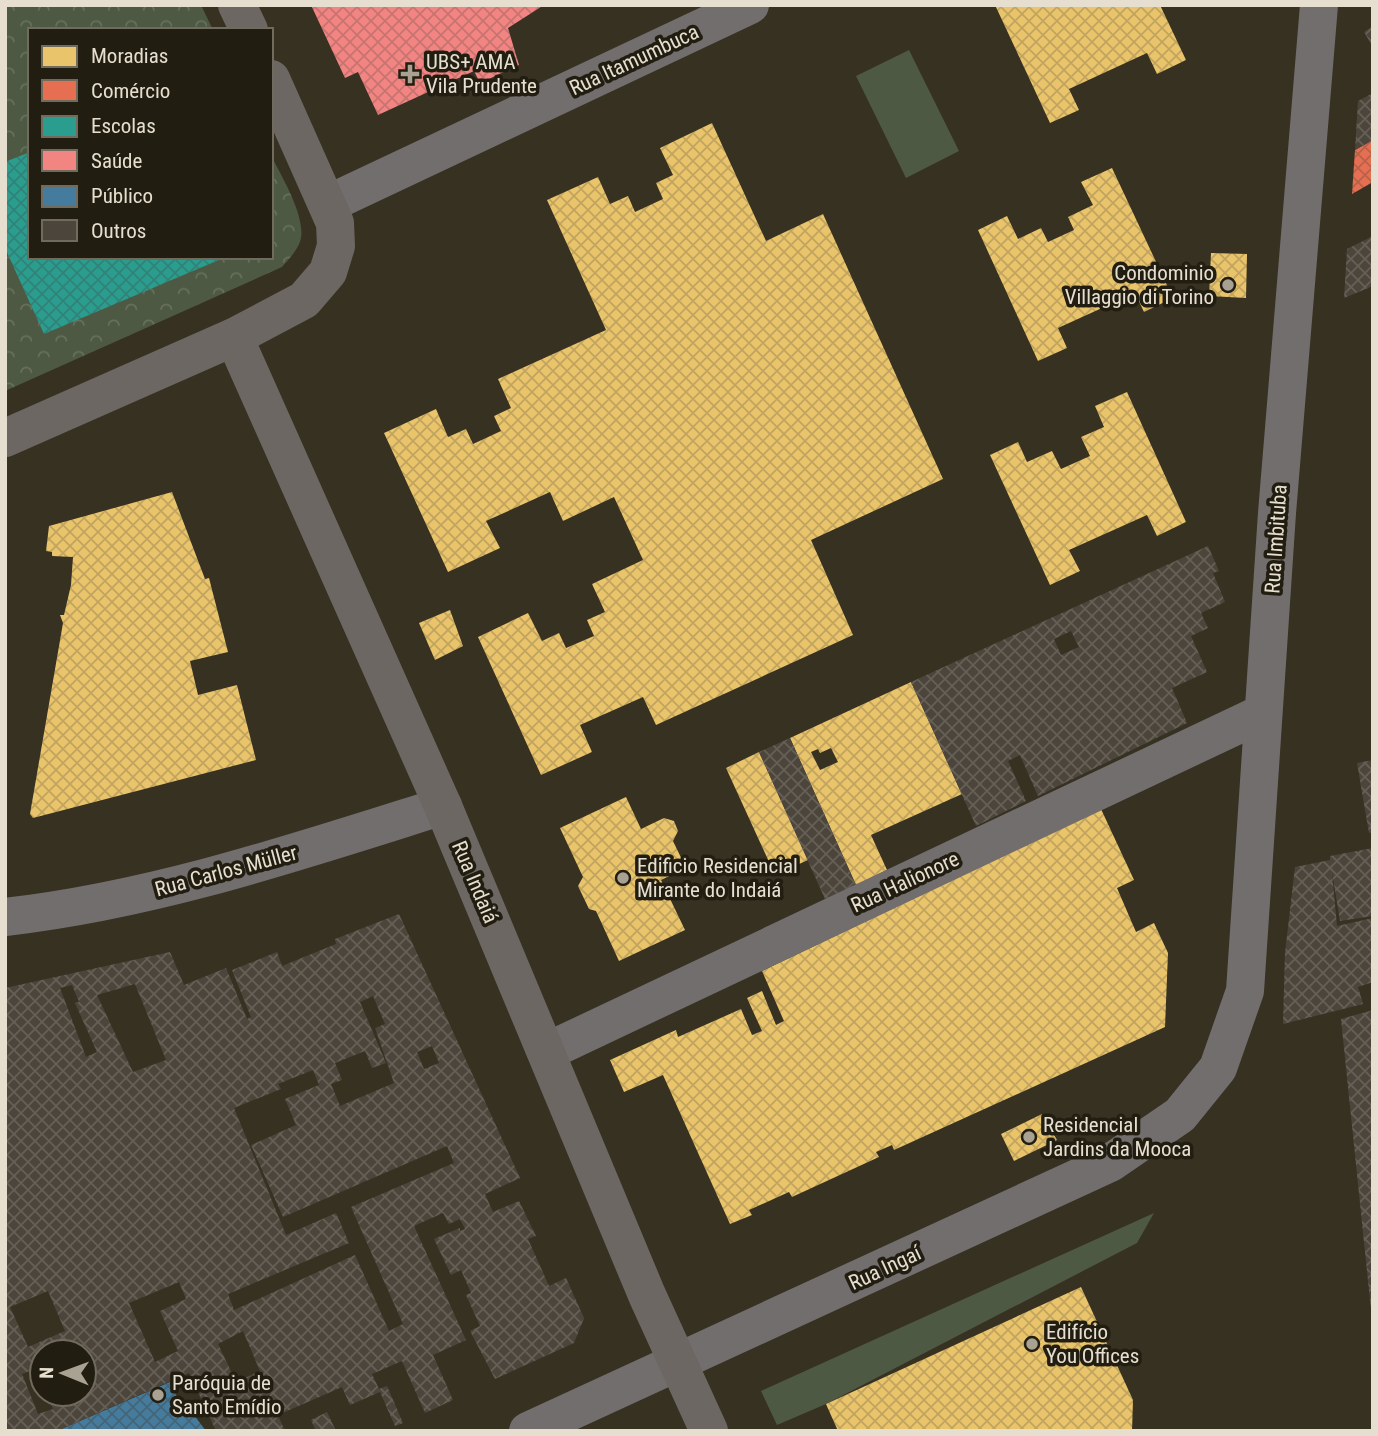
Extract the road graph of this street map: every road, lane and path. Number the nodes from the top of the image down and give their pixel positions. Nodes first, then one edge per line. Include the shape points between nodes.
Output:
1 (237, 5) edge
2 (750, 5) edge
3 (1319, 5) edge
4 (247, 28) edge
5 (273, 83) edge
6 (328, 204) junction
7 (234, 337) junction
8 (5, 438) edge
9 (1263, 713) junction
10 (443, 806) junction
11 (5, 917) edge
12 (546, 1052) junction
13 (1218, 1068) joint
14 (677, 1362) junction
15 (528, 1431) edge
16 (709, 1431) edge

1 - 4 street
2 - 6 street, Rua Itamumbuca
3 - 9 street, Rua Imbituba
5 - 6 street
6 - 7 street via 336,246 328,272 304,300
7 - 8 street
7 - 10 street, Rua Indaiá
9 - 12 street, Rua Halionore
9 - 13 street, Rua Imbituba via 1245,991
10 - 11 street, Rua Carlos Müller via 291,854 123,899
10 - 12 street, Rua Indaiá
12 - 14 street, Rua Indaiá
13 - 14 street, Rua Ingaí via 1180,1115 1110,1163
14 - 15 street, Rua Ingaí
14 - 16 street, Rua Indaiá

